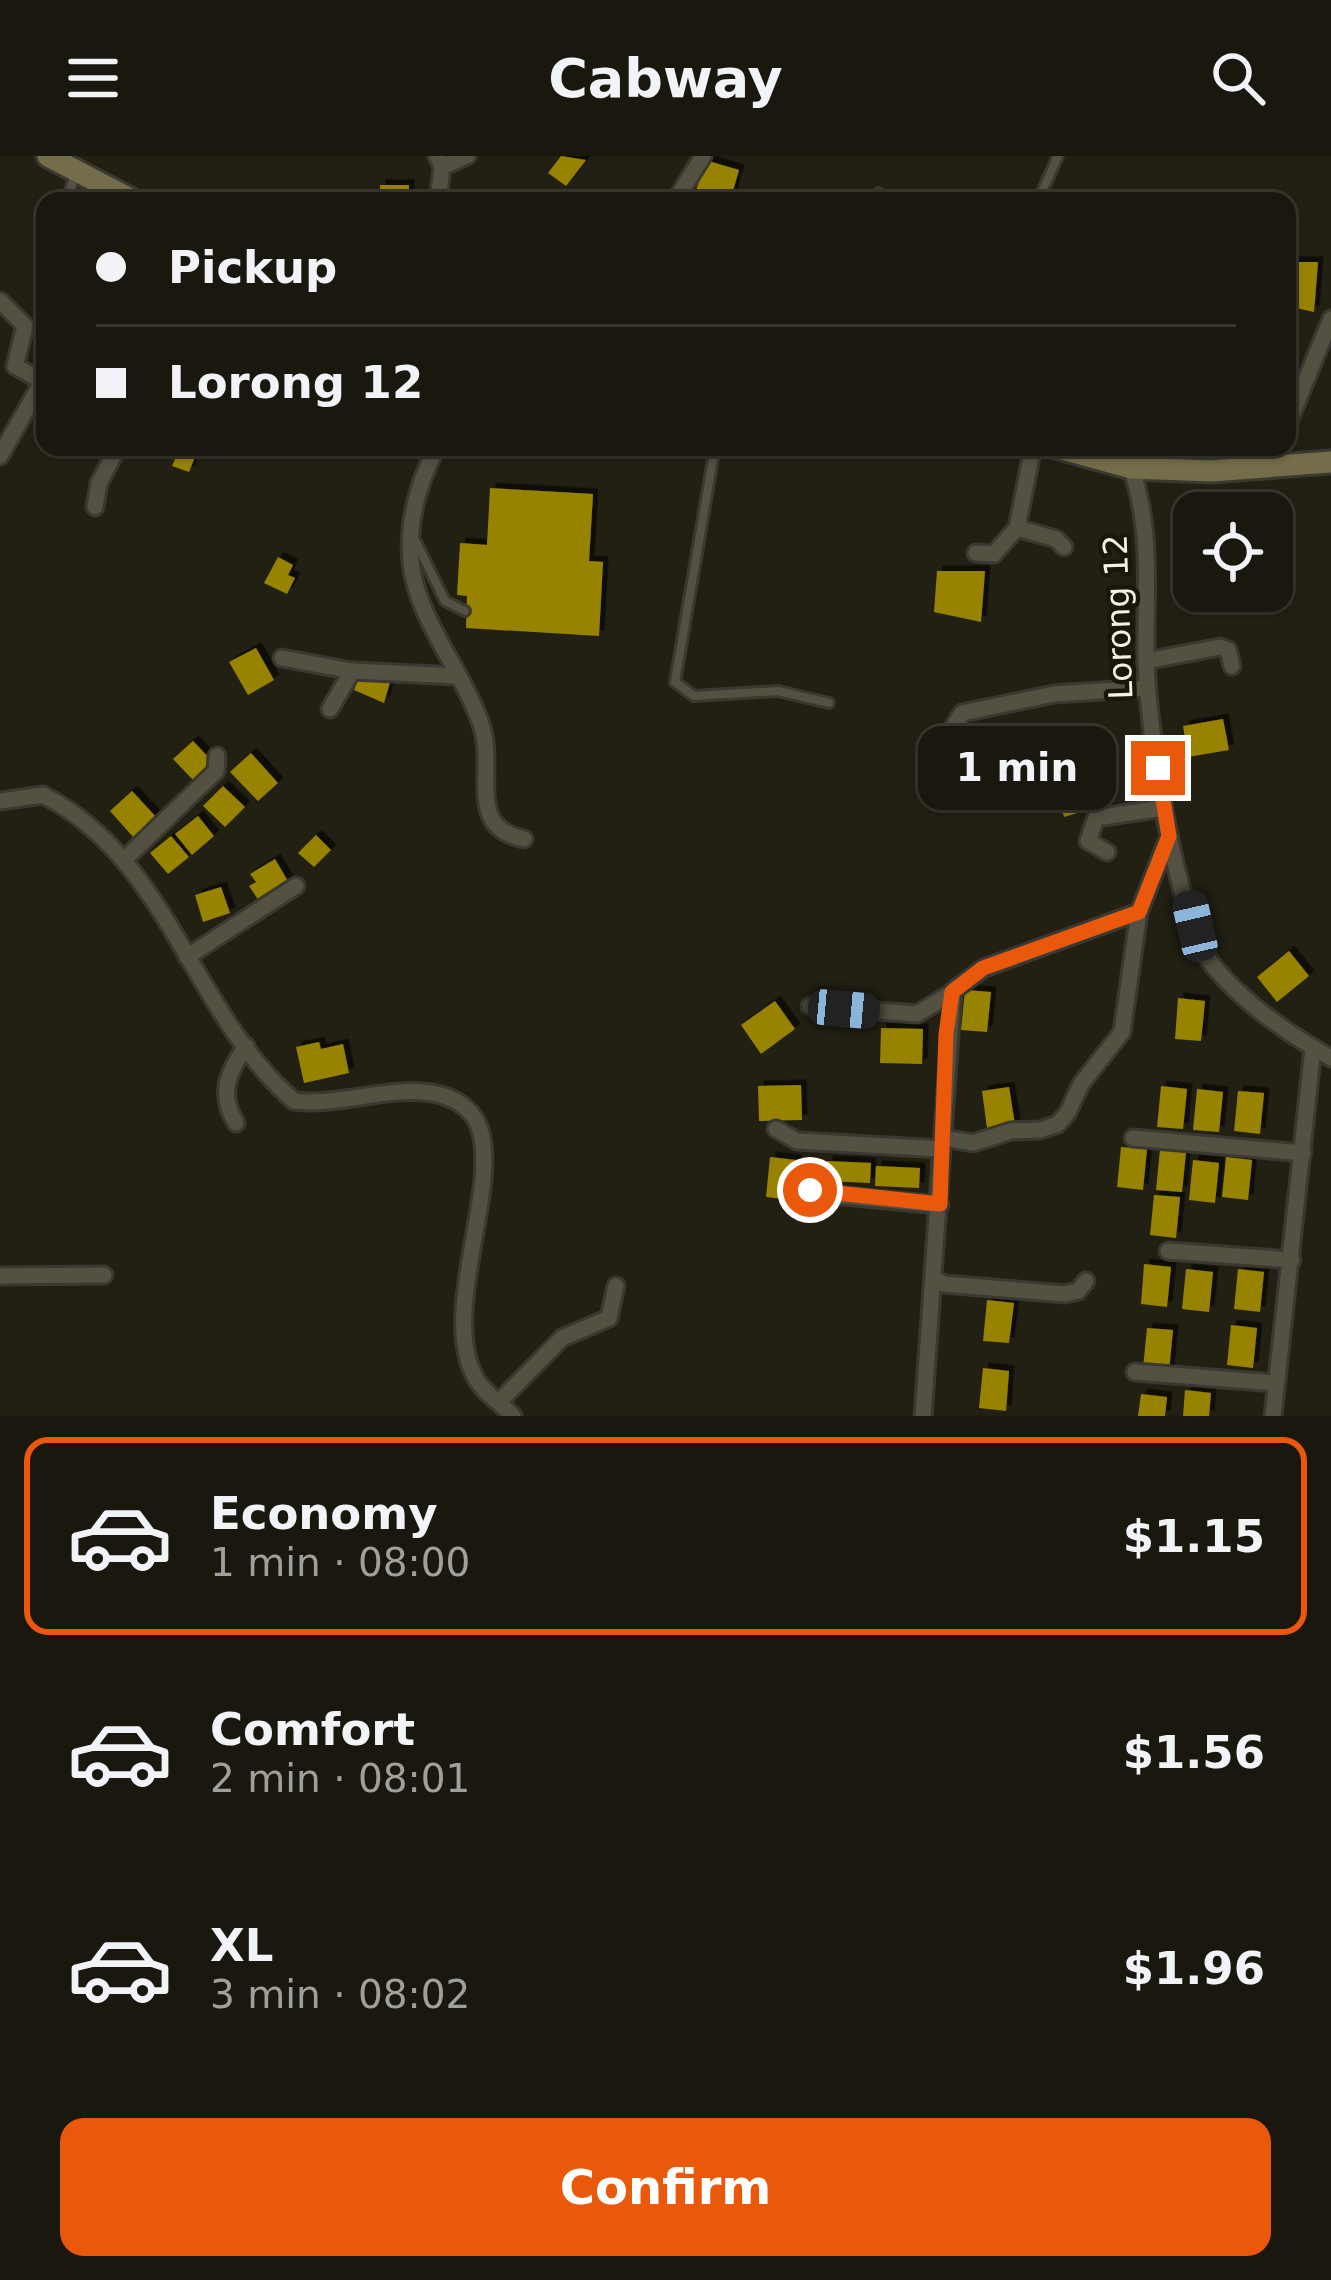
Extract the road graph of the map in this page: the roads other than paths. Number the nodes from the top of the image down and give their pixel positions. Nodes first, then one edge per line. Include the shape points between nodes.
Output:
1 (49, 156) edge
2 (467, 156) edge
3 (704, 156) edge
4 (1058, 156) edge
5 (440, 161) edge
6 (75, 172) junction
7 (69, 192) edge
8 (116, 192) edge
9 (438, 192) edge
10 (681, 192) edge
11 (1042, 192) edge
12 (0, 301) edge
13 (1331, 319) edge
14 (36, 375) edge
15 (36, 393) edge
16 (1296, 404) edge
17 (0, 456) edge
18 (113, 456) edge
19 (433, 456) edge
20 (713, 456) edge
21 (1031, 456) edge
22 (1088, 456) edge
23 (1274, 457) edge
24 (1331, 462) edge
25 (1131, 468) junction
26 (95, 507) dead end
27 (1016, 528) junction
28 (412, 530) junction
29 (1064, 547) dead end
30 (976, 553) dead end
31 (465, 611) dead end
32 (282, 658) dead end
33 (1146, 661) junction
34 (1232, 666) dead end
35 (352, 671) junction
36 (458, 676) junction
37 (1147, 688) junction
38 (830, 704) dead end
39 (330, 710) dead end
40 (946, 739) dead end
41 (217, 756) dead end
42 (0, 801) edge
43 (1163, 808) junction
44 (1169, 836) junction
45 (524, 838) dead end
46 (1107, 852) dead end
47 (127, 858) junction
48 (296, 886) dead end
49 (1139, 912) junction
50 (187, 957) junction
51 (952, 992) junction
52 (810, 1006) dead end
53 (246, 1046) junction
54 (1313, 1048) junction
55 (1331, 1058) edge
56 (236, 1123) dead end
57 (776, 1129) dead end
58 (1133, 1138) dead end
59 (943, 1144) junction
60 (1303, 1153) junction
61 (806, 1184) dead end
62 (940, 1204) junction
63 (1168, 1251) dead end
64 (1292, 1260) junction
65 (104, 1275) dead end
66 (0, 1276) edge
67 (934, 1279) junction
68 (1086, 1281) dead end
69 (616, 1286) dead end
70 (1136, 1372) dead end
71 (1275, 1383) junction
72 (500, 1401) junction
73 (513, 1416) edge
74 (923, 1416) edge
75 (1273, 1416) edge

1 - 6 main road
2 - 5 street
3 - 10 street
4 - 11 lane
5 - 9 street
6 - 7 lane
6 - 8 main road
12 - 14 street via 25,326 15,365
13 - 16 street
15 - 17 street
18 - 26 street
19 - 28 street via 416,492
20 - 38 lane via 675,682 694,696 778,691
21 - 27 street
22 - 25 main road
23 - 24 main road
23 - 25 main road
25 - 33 street, Lorong 12 via 1146,524
27 - 29 street
27 - 30 street via 994,554
28 - 31 lane via 433,585
28 - 36 street via 411,566
32 - 35 street
33 - 34 street via 1220,646
33 - 37 street, Lorong 12
35 - 36 street
35 - 39 street
36 - 45 street via 485,741 486,815 494,827
37 - 40 street via 1054,694 962,713
37 - 43 street, Lorong 12
41 - 47 street via 216,771
42 - 47 street via 43,795
43 - 44 street, Lorong 12
43 - 46 street via 1092,822 1088,842
44 - 49 street
44 - 54 street, Lorong 12 via 1198,940 1215,968
47 - 50 street
48 - 50 street
49 - 51 street via 983,968
49 - 59 street via 1122,1032 1058,1124
50 - 53 street
51 - 52 street via 916,1014
51 - 59 street
53 - 56 street via 226,1082 225,1106
53 - 72 street via 294,1101 439,1094 466,1106 480,1130 482,1160 466,1350 474,1377
54 - 55 street, Lorong 12
54 - 60 street
57 - 59 street via 797,1141
58 - 60 street
59 - 62 street
60 - 64 street
61 - 62 street via 823,1194
62 - 67 street
63 - 64 street
64 - 71 street
65 - 66 street
67 - 68 street via 1065,1294
67 - 74 street
69 - 72 street via 609,1318 562,1338
70 - 71 street
71 - 75 street
72 - 73 street

